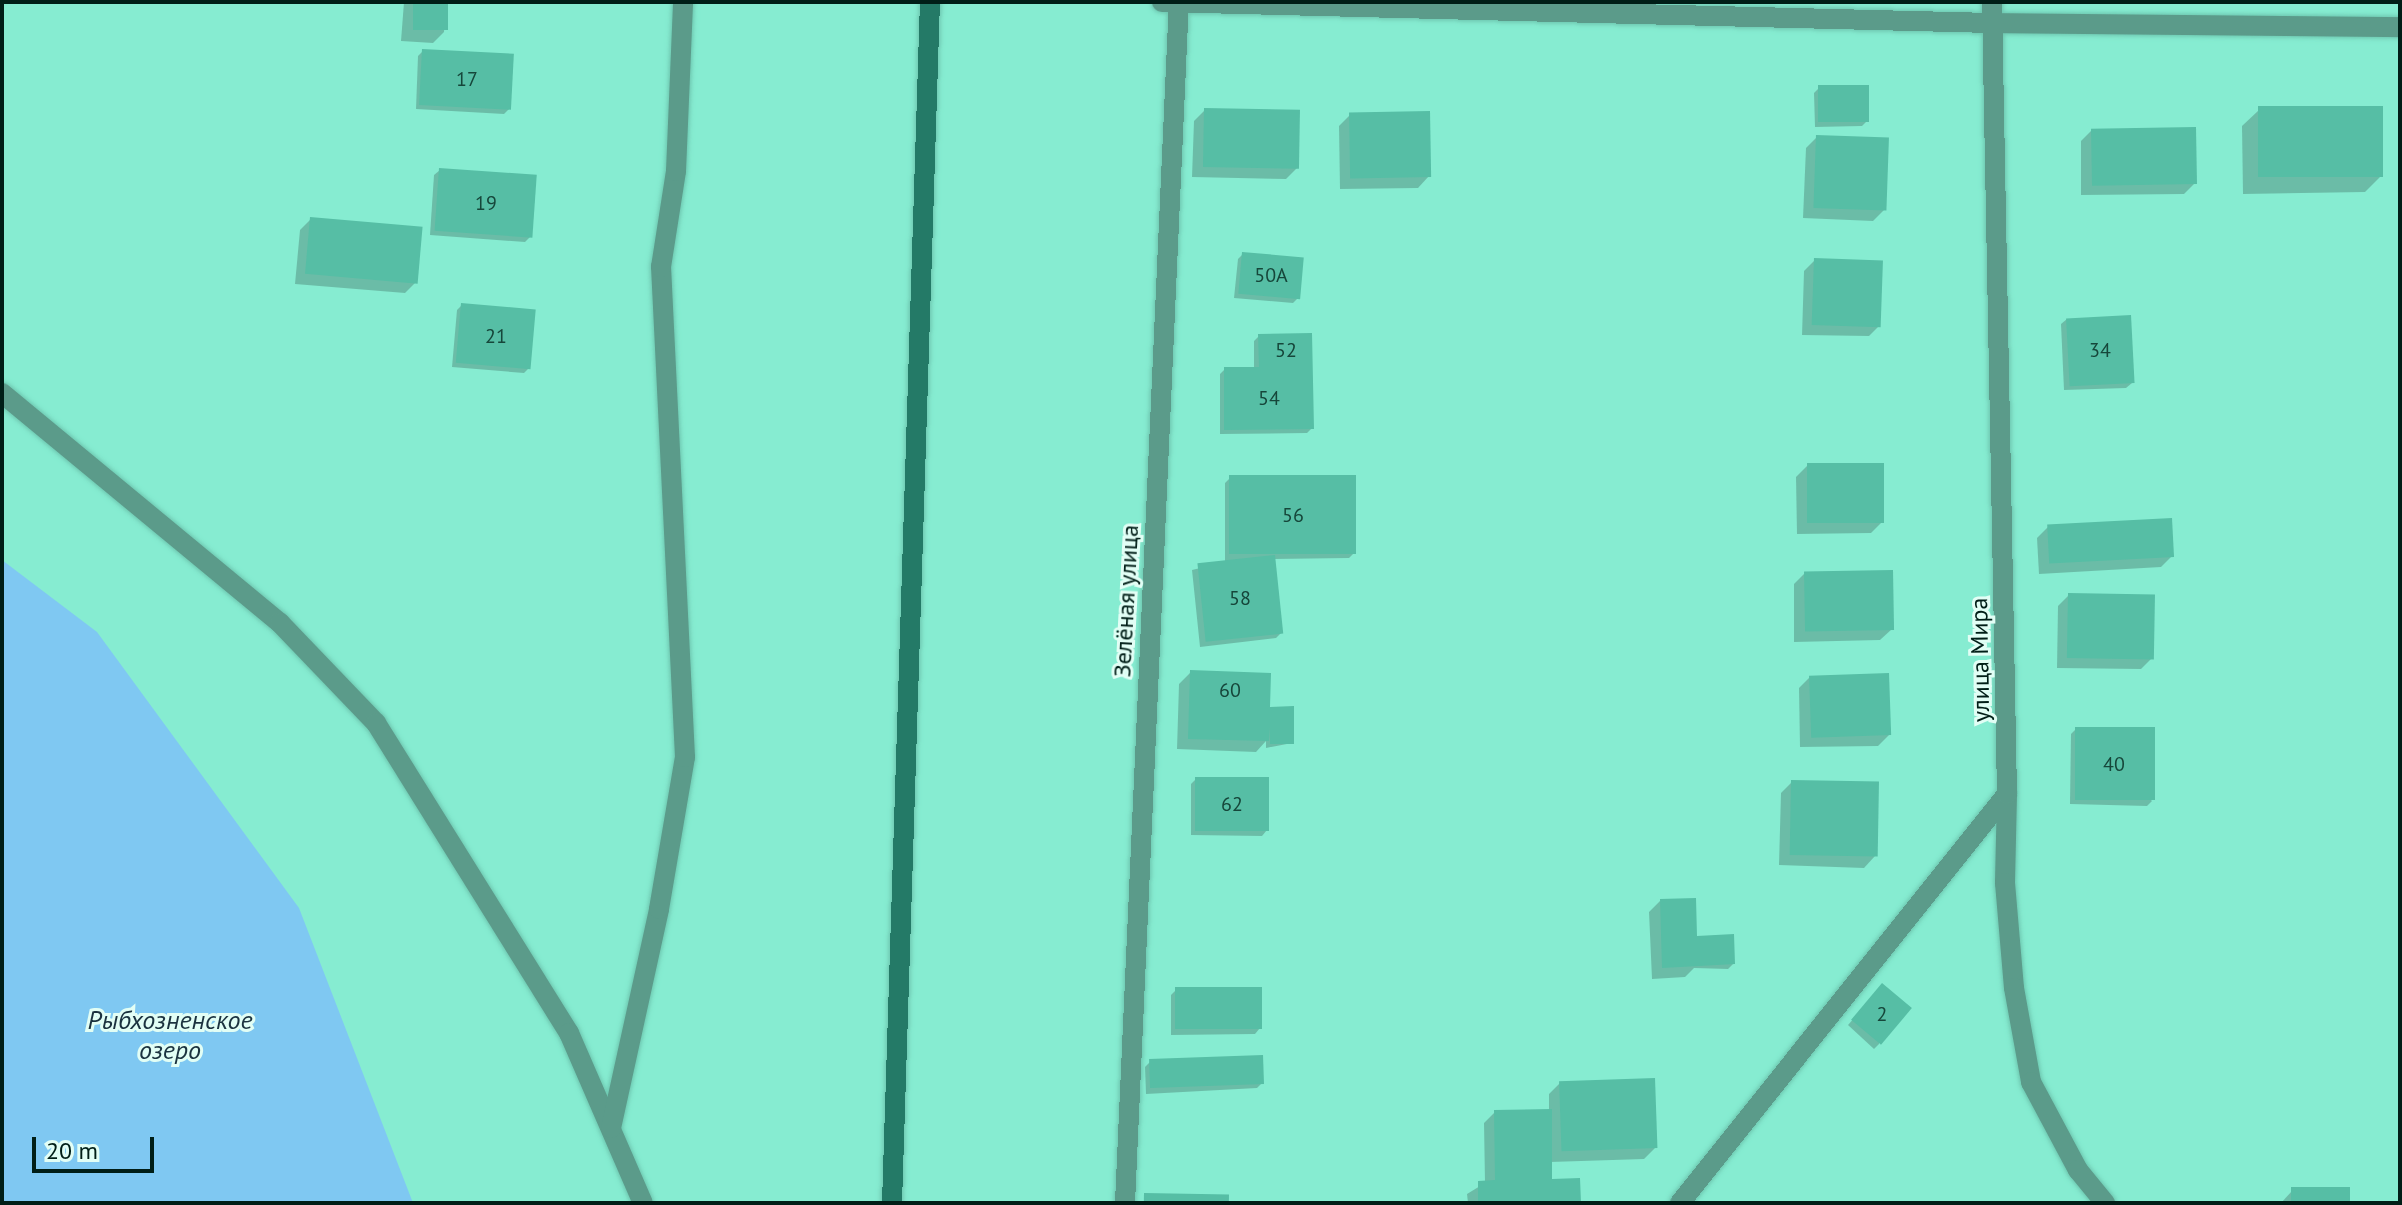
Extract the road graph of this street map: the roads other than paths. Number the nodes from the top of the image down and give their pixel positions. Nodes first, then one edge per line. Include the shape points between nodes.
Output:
1 (683, 2) edge
2 (930, 2) edge
3 (1992, 2) edge
4 (1173, 3) edge
5 (1993, 23) junction
6 (2400, 27) edge
7 (2, 393) edge
8 (2007, 794) junction
9 (611, 1128) junction
10 (643, 1203) edge
11 (892, 1203) edge
12 (1125, 1203) edge
13 (1680, 1203) edge
14 (2105, 1203) edge

1 - 9 street via 676,171 661,267 685,757 659,909
2 - 11 street
3 - 5 street, улица Мира
4 - 5 street
4 - 12 street, Зелёная улица
5 - 6 street
5 - 8 street, улица Мира
7 - 9 street via 280,623 376,723 569,1033
8 - 13 street
8 - 14 street, улица Мира via 2006,898 2014,988 2031,1082 2078,1170
9 - 10 street

